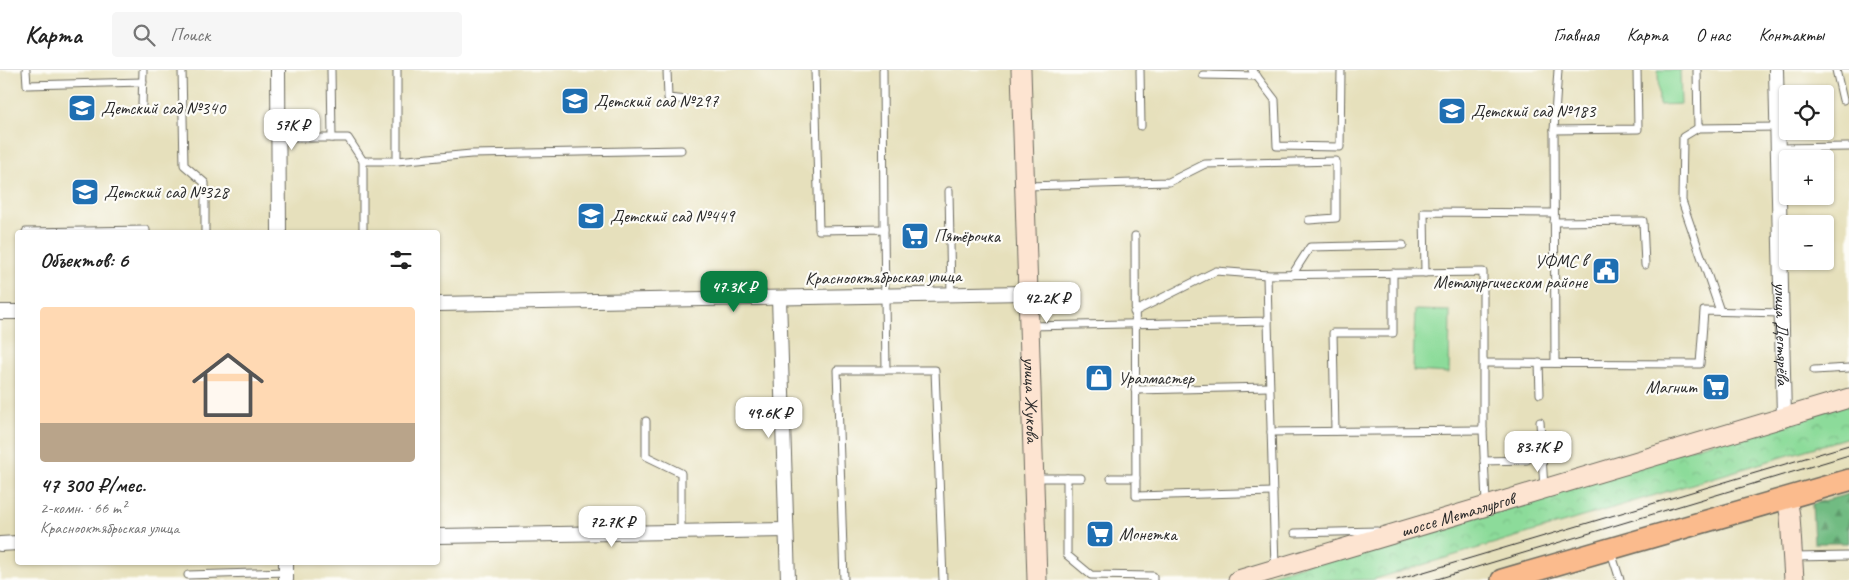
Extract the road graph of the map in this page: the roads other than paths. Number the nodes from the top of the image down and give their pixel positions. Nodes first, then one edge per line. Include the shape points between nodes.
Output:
1 (26, 70) edge
2 (143, 70) edge
3 (182, 70) edge
4 (278, 70) edge
5 (331, 70) edge
6 (397, 70) edge
7 (668, 70) edge
8 (815, 70) edge
9 (883, 70) edge
10 (1021, 70) edge
11 (1140, 70) edge
12 (1341, 70) edge
13 (1558, 70) edge
14 (1637, 70) edge
15 (1697, 70) edge
16 (1776, 70) edge
17 (1836, 70) edge
18 (1255, 73) edge
19 (1203, 75) dead end
20 (143, 82) junction
21 (1843, 100) dead end
22 (707, 102) dead end
23 (142, 106) dead end
24 (1141, 126) dead end
25 (1778, 127) junction
26 (1698, 128) junction
27 (1554, 130) junction
28 (278, 138) junction
29 (332, 138) junction
30 (1849, 147) edge
31 (1778, 148) junction
32 (681, 150) dead end
33 (363, 161) junction
34 (397, 161) junction
35 (1026, 186) junction
36 (949, 192) dead end
37 (1554, 214) junction
38 (1309, 220) dead end
39 (1554, 222) junction
40 (884, 229) junction
41 (205, 230) edge
42 (279, 230) edge
43 (363, 230) edge
44 (1135, 236) dead end
45 (1403, 245) dead end
46 (1645, 265) dead end
47 (1393, 273) junction
48 (1426, 273) junction
49 (1267, 275) junction
50 (1292, 275) junction
51 (1029, 293) junction
52 (952, 295) junction
53 (885, 296) junction
54 (779, 298) junction
55 (440, 304) edge
56 (1720, 311) junction
57 (0, 312) edge
58 (15, 312) edge
59 (1134, 312) junction
60 (1781, 313) junction
61 (1268, 321) junction
62 (1134, 324) junction
63 (1030, 326) junction
64 (1484, 363) junction
65 (1539, 363) junction
66 (1555, 363) junction
67 (1849, 368) edge
68 (886, 370) junction
69 (1814, 370) dead end
70 (1269, 387) junction
71 (1135, 390) junction
72 (1540, 394) dead end
73 (1849, 398) edge
74 (1784, 417) junction
75 (646, 421) dead end
76 (1540, 422) dead end
77 (1483, 430) junction
78 (1334, 431) junction
79 (1271, 432) junction
80 (1527, 460) dead end
81 (1484, 461) junction
82 (1034, 478) junction
83 (1067, 478) junction
84 (1081, 478) dead end
85 (1111, 478) dead end
86 (1136, 478) junction
87 (1849, 480) edge
88 (1544, 489) junction
89 (1273, 492) junction
90 (1787, 498) junction
91 (1486, 506) junction
92 (786, 530) junction
93 (1403, 531) junction
94 (681, 532) junction
95 (1294, 533) dead end
96 (440, 536) edge
97 (15, 543) edge
98 (0, 544) edge
99 (1610, 549) junction
100 (1849, 556) edge
101 (1793, 557) junction
102 (1275, 569) junction
103 (286, 572) edge
104 (188, 575) dead end
105 (788, 580) edge
106 (844, 580) edge
107 (943, 580) edge
108 (1036, 580) edge
109 (1153, 580) edge
110 (1238, 580) edge
111 (1502, 580) edge
112 (1620, 580) edge
113 (1794, 580) edge

1 - 20 lane via 27,85
2 - 20 lane
3 - 41 lane via 184,165 204,183
4 - 28 street
5 - 29 lane
6 - 34 lane
7 - 22 lane via 668,98
8 - 40 lane via 819,230
9 - 40 lane
10 - 35 street, улица Жукова
11 - 24 lane
12 - 18 lane via 1340,147 1277,146 1275,100
13 - 27 lane
14 - 27 lane via 1638,129
15 - 26 lane
16 - 25 street, улица Дегтярёва
17 - 21 lane
18 - 19 lane
20 - 23 lane
25 - 26 lane
25 - 31 street, улица Дегтярёва
26 - 56 lane via 1683,137 1682,201
27 - 37 lane
28 - 29 lane
28 - 42 street
29 - 33 lane via 348,138
30 - 31 lane
31 - 60 street, улица Дегтярёва
32 - 34 lane via 471,154
33 - 34 lane
33 - 43 lane
35 - 38 lane via 1169,182 1205,164 1336,161 1336,218
35 - 51 street, улица Жукова
36 - 52 lane
37 - 39 lane
37 - 48 lane via 1424,212
39 - 46 lane via 1643,221
39 - 66 lane
40 - 53 lane
44 - 59 lane
45 - 50 lane via 1310,247
47 - 48 lane
47 - 50 lane
47 - 78 lane via 1394,333 1333,333
48 - 64 lane via 1483,272
49 - 50 lane
49 - 59 lane via 1216,270
49 - 61 lane
51 - 52 street, Краснооктябрьская улица
51 - 63 street, улица Жукова
52 - 53 street, Краснооктябрьская улица
53 - 54 street, Краснооктябрьская улица
53 - 68 lane
54 - 55 street, Краснооктябрьская улица
54 - 92 street
56 - 60 lane
56 - 66 lane via 1704,311 1700,364
57 - 58 street
59 - 62 lane
60 - 74 street, улица Дегтярёва
61 - 62 lane
61 - 70 lane
62 - 63 lane
62 - 71 lane
63 - 82 street, улица Жукова
64 - 65 lane
64 - 77 lane
65 - 66 lane
65 - 72 lane
67 - 69 lane
68 - 106 lane via 837,370
68 - 107 lane via 935,370
70 - 71 lane
70 - 79 lane
71 - 86 lane
73 - 74 street, шоссе Металлургов
74 - 88 street, шоссе Металлургов
75 - 94 lane via 646,456 681,473
76 - 88 lane
77 - 78 lane
77 - 81 lane
78 - 79 lane
79 - 89 lane
80 - 81 lane
81 - 91 lane
82 - 83 lane
82 - 108 street, улица Жукова
83 - 84 lane
83 - 109 lane via 1067,555 1091,576 1153,576
85 - 86 lane
86 - 89 lane via 1136,496
87 - 90 main road
88 - 91 street, шоссе Металлургов
89 - 102 lane
90 - 99 main road
90 - 101 street
91 - 93 street, шоссе Металлургов
92 - 94 street
92 - 105 street
93 - 95 lane
93 - 102 street, шоссе Металлургов
94 - 96 street
97 - 98 street
99 - 111 main road
99 - 112 lane
100 - 101 lane
101 - 113 street
102 - 110 street, шоссе Металлургов
103 - 104 lane

